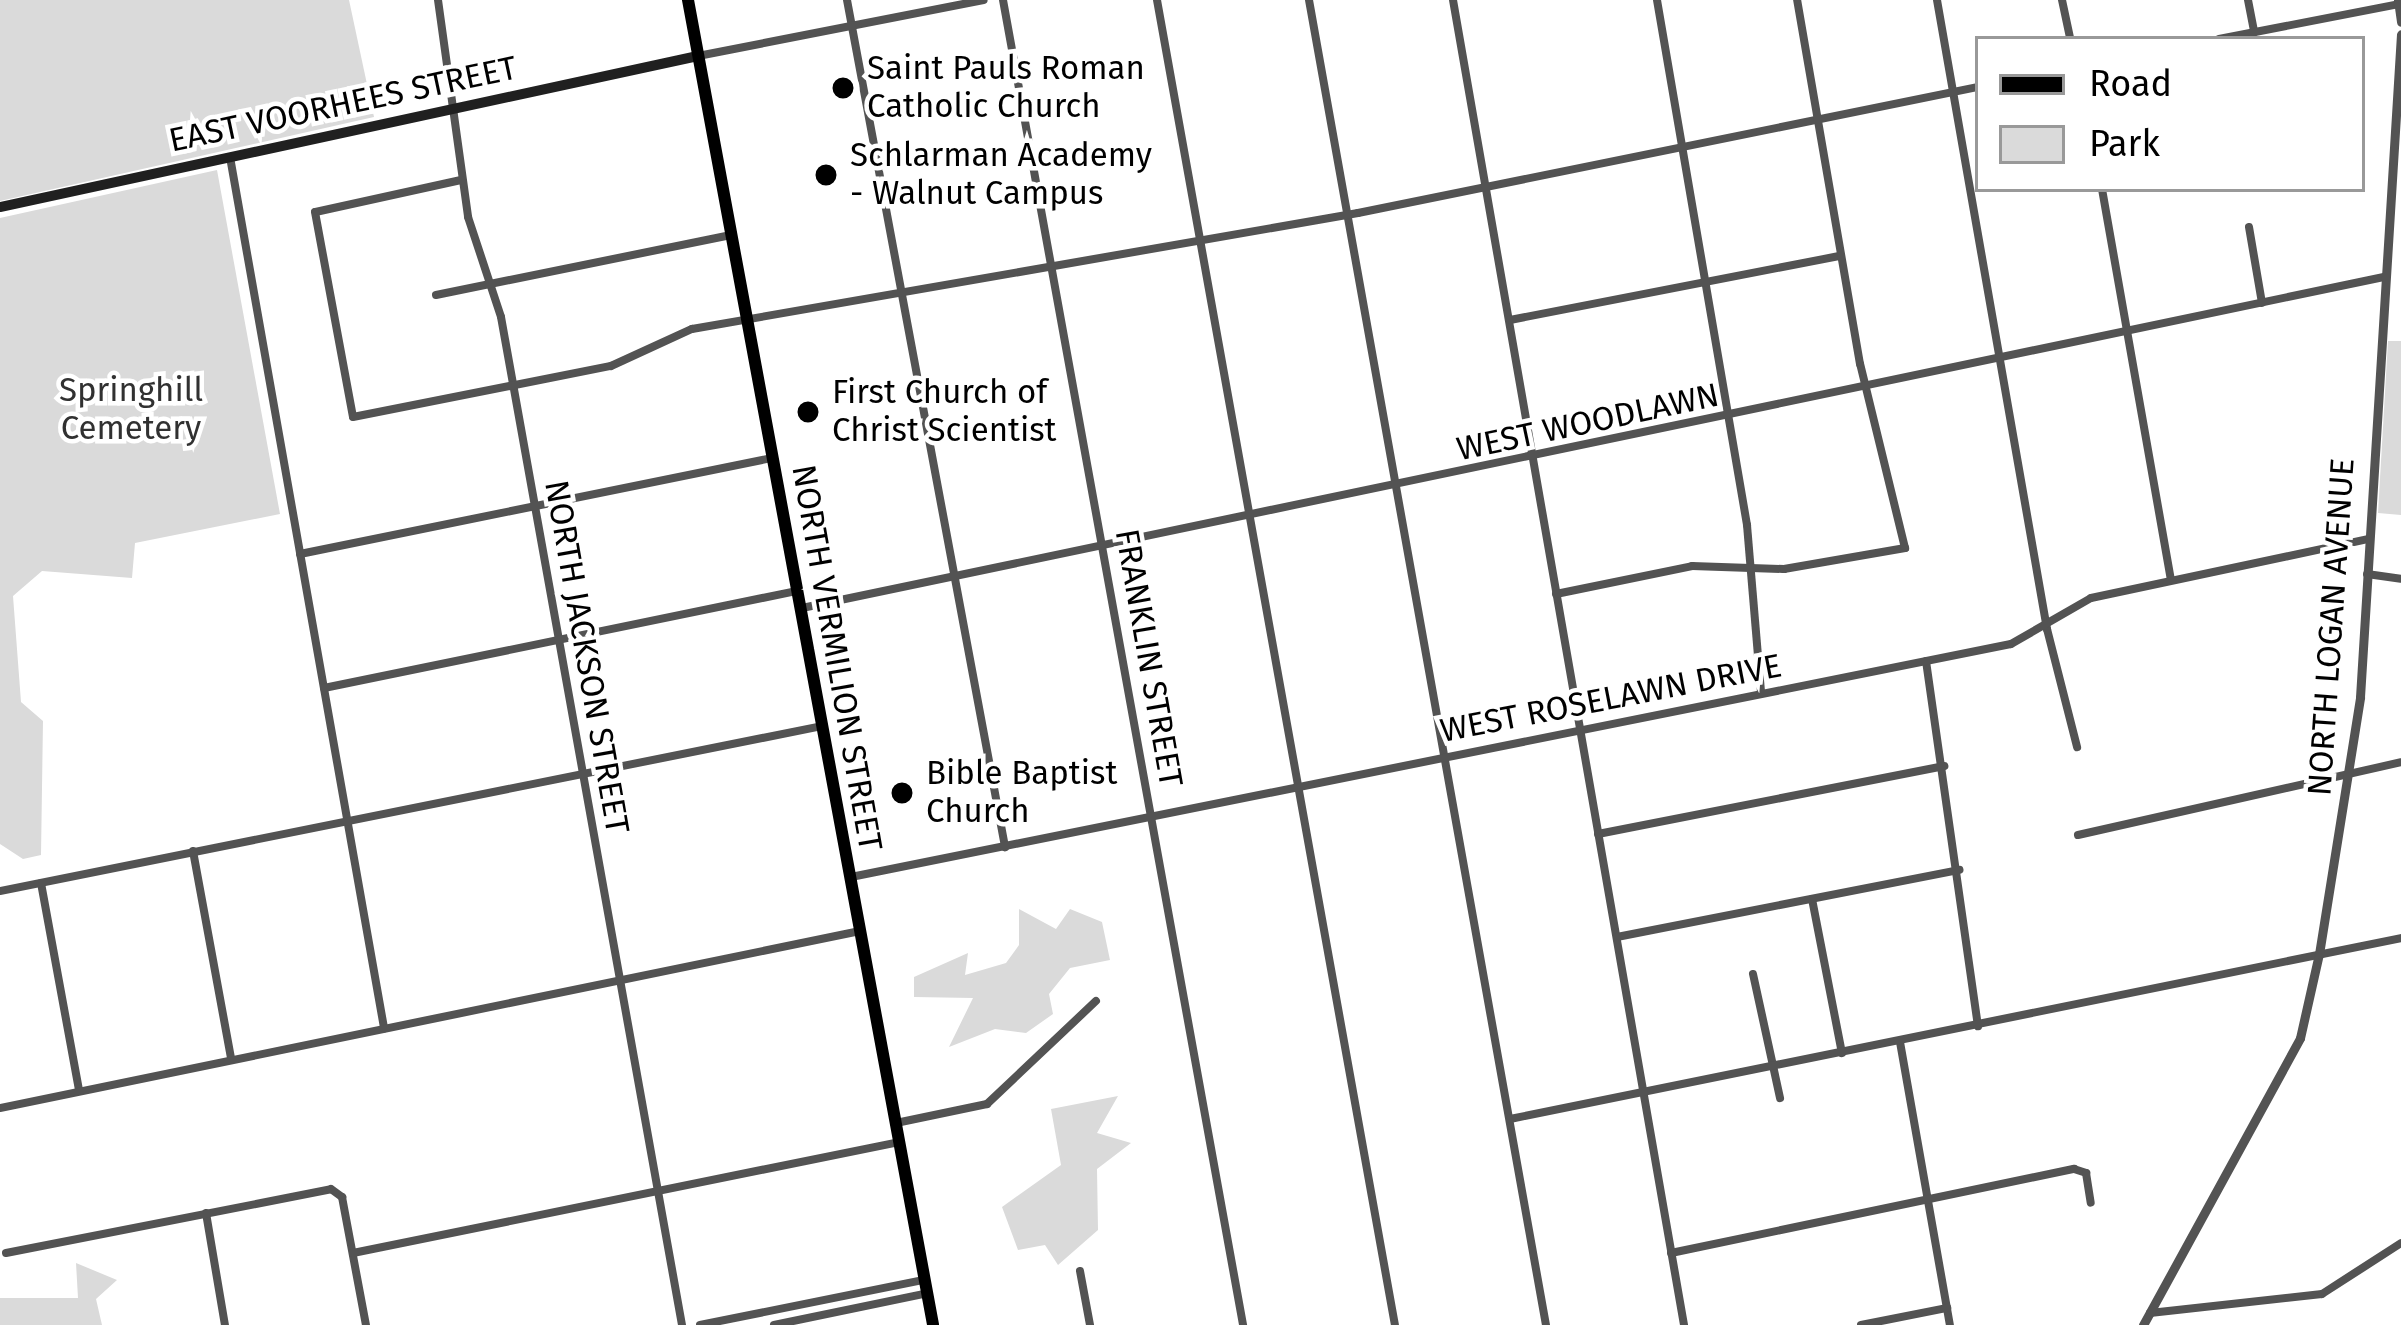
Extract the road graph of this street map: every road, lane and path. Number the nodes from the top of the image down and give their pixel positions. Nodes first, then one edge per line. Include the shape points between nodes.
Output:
1 (439, 0) edge
2 (688, 0) edge
3 (847, 0) edge
4 (984, 0) edge
5 (1003, 0) edge
6 (1157, 0) edge
7 (1309, 0) edge
8 (1453, 0) edge
9 (1657, 0) edge
10 (1797, 0) edge
11 (1937, 0) edge
12 (2062, 0) edge
13 (2248, 0) edge
14 (2398, 2) edge
15 (2401, 22) edge
16 (856, 25) junction
17 (2254, 32) junction
18 (2401, 34) edge
19 (2069, 36) edge
20 (2234, 36) edge
21 (698, 56) junction
22 (2400, 68) edge
23 (1975, 89) edge
24 (1952, 93) junction
25 (455, 108) junction
26 (1817, 121) junction
27 (1683, 148) junction
28 (230, 157) junction
29 (2401, 178) edge
30 (461, 180) junction
31 (2388, 181) junction
32 (1486, 188) junction
33 (2103, 192) edge
34 (0, 207) edge
35 (1347, 213) junction
36 (2248, 227) dead end
37 (1198, 234) junction
38 (731, 235) junction
39 (1838, 256) junction
40 (1054, 261) junction
41 (2384, 278) junction
42 (1704, 280) junction
43 (488, 284) junction
44 (908, 290) junction
45 (436, 295) dead end
46 (2262, 303) junction
47 (748, 319) junction
48 (1510, 320) junction
49 (2127, 332) junction
50 (2001, 359) junction
51 (514, 385) junction
52 (1867, 392) junction
53 (1727, 419) junction
54 (772, 458) junction
55 (1532, 458) junction
56 (1394, 487) junction
57 (534, 506) junction
58 (1250, 517) junction
59 (2368, 539) junction
60 (1103, 546) junction
61 (300, 554) junction
62 (1747, 567) junction
63 (2367, 574) junction
64 (957, 576) junction
65 (2171, 579) junction
66 (2401, 579) edge
67 (797, 590) junction
68 (1556, 594) junction
69 (800, 608) junction
70 (2047, 629) junction
71 (559, 639) junction
72 (1926, 662) junction
73 (324, 688) junction
74 (1761, 693) junction
75 (822, 726) junction
76 (1580, 731) junction
77 (2078, 747) dead end
78 (1444, 757) junction
79 (2401, 762) edge
80 (1944, 766) junction
81 (582, 774) junction
82 (2350, 775) junction
83 (1298, 787) junction
84 (1152, 817) junction
85 (347, 820) junction
86 (1598, 834) junction
87 (2078, 835) dead end
88 (1005, 847) junction
89 (193, 851) junction
90 (1960, 870) junction
91 (849, 878) junction
92 (41, 883) junction
93 (0, 891) edge
94 (1812, 898) junction
95 (860, 931) junction
96 (1617, 938) junction
97 (2401, 938) edge
98 (2319, 954) junction
99 (1753, 974) dead end
100 (620, 979) junction
101 (1096, 1001) dead end
102 (1978, 1026) junction
103 (384, 1028) junction
104 (1900, 1042) junction
105 (1842, 1053) junction
106 (231, 1059) junction
107 (1773, 1068) junction
108 (79, 1090) junction
109 (1643, 1095) junction
110 (1780, 1098) dead end
111 (0, 1108) edge
112 (1510, 1119) junction
113 (896, 1124) junction
114 (899, 1142) junction
115 (658, 1191) junction
116 (1928, 1200) junction
117 (2091, 1203) dead end
118 (206, 1213) junction
119 (2401, 1243) edge
120 (353, 1252) junction
121 (1671, 1252) junction
122 (7, 1253) dead end
123 (1080, 1271) dead end
124 (926, 1286) junction
125 (1947, 1308) junction
126 (2150, 1313) junction
127 (225, 1325) edge
128 (366, 1325) edge
129 (682, 1325) edge
130 (700, 1325) edge
131 (773, 1325) edge
132 (933, 1325) edge
133 (1090, 1325) edge
134 (1244, 1325) edge
135 (1395, 1325) edge
136 (1546, 1325) edge
137 (1684, 1325) edge
138 (1862, 1325) edge
139 (1950, 1325) edge
140 (2144, 1325) edge

1 - 25 street, NORTH JACKSON STREET
2 - 21 main road, NORTH VERMILION STREET
3 - 16 street
4 - 16 street
5 - 40 street, FRANKLIN STREET
6 - 37 street
7 - 35 street
8 - 32 street
9 - 27 street
10 - 26 street
11 - 24 street
12 - 19 street
13 - 17 street
14 - 15 street
14 - 17 street
16 - 21 street
16 - 44 street
17 - 20 street
18 - 22 street, NORTH LOGAN AVENUE
21 - 25 main road, EAST VOORHEES STREET
21 - 38 main road, NORTH VERMILION STREET
22 - 31 street, NORTH LOGAN AVENUE
23 - 24 street
24 - 26 street
24 - 50 street
25 - 28 main road, EAST VOORHEES STREET
25 - 30 street, NORTH JACKSON STREET
26 - 27 street
26 - 39 street
27 - 32 street
27 - 42 street
28 - 34 main road, EAST VOORHEES STREET
28 - 61 street
29 - 31 street
30 - 43 street, NORTH JACKSON STREET
30 - 51 street via 315,212 353,417
31 - 41 street, NORTH LOGAN AVENUE
32 - 35 street
32 - 48 street
33 - 49 street
35 - 37 street
35 - 56 street
36 - 46 street
37 - 40 street
37 - 58 street
38 - 43 street
38 - 47 main road, NORTH VERMILION STREET
39 - 42 street
39 - 52 street
40 - 44 street
40 - 60 street, FRANKLIN STREET
41 - 46 street, WEST WOODLAWN
41 - 59 street, NORTH LOGAN AVENUE
42 - 48 street
42 - 53 street
43 - 45 street
43 - 51 street, NORTH JACKSON STREET
44 - 47 street
44 - 64 street
46 - 49 street, WEST WOODLAWN
47 - 51 street
47 - 54 main road, NORTH VERMILION STREET
48 - 55 street
49 - 50 street, WEST WOODLAWN
49 - 65 street
50 - 52 street, WEST WOODLAWN
50 - 70 street
51 - 57 street, NORTH JACKSON STREET
52 - 53 street, WEST WOODLAWN
52 - 62 street via 1905,548
53 - 55 street, WEST WOODLAWN
53 - 62 street
54 - 57 street
54 - 67 main road, NORTH VERMILION STREET
55 - 56 street, WEST WOODLAWN
55 - 68 street
56 - 58 street, WEST WOODLAWN
56 - 78 street
57 - 61 street
57 - 71 street, NORTH JACKSON STREET
58 - 60 street, WEST WOODLAWN
58 - 83 street
59 - 63 street, NORTH LOGAN AVENUE
59 - 65 street, WEST ROSELAWN DRIVE
60 - 64 street, WEST WOODLAWN
60 - 84 street, FRANKLIN STREET
61 - 73 street
62 - 68 street via 1692,566
62 - 74 street
63 - 66 street
63 - 82 street, NORTH LOGAN AVENUE
64 - 69 street, WEST WOODLAWN
64 - 88 street
65 - 70 street, WEST ROSELAWN DRIVE via 2091,598
67 - 69 main road, NORTH VERMILION STREET
67 - 71 street
68 - 76 street
69 - 75 main road, NORTH VERMILION STREET
70 - 72 street, WEST ROSELAWN DRIVE
70 - 77 street
71 - 73 street
71 - 81 street, NORTH JACKSON STREET
72 - 74 street, WEST ROSELAWN DRIVE
72 - 80 street
73 - 85 street
74 - 76 street, WEST ROSELAWN DRIVE
75 - 81 street
75 - 91 main road, NORTH VERMILION STREET
76 - 78 street, WEST ROSELAWN DRIVE
76 - 86 street
78 - 83 street, WEST ROSELAWN DRIVE
78 - 112 street
79 - 82 street
80 - 86 street
80 - 90 street
81 - 85 street
81 - 100 street, NORTH JACKSON STREET
82 - 87 street
82 - 98 street, NORTH LOGAN AVENUE
83 - 84 street, WEST ROSELAWN DRIVE
83 - 135 street
84 - 88 street, WEST ROSELAWN DRIVE
84 - 134 street, FRANKLIN STREET
85 - 89 street
85 - 103 street
86 - 96 street
88 - 91 street, WEST ROSELAWN DRIVE
89 - 92 street
89 - 106 street
90 - 94 street
90 - 102 street
91 - 95 main road, NORTH VERMILION STREET
92 - 93 street
92 - 108 street
94 - 96 street
94 - 105 street
95 - 100 street
95 - 113 main road, NORTH VERMILION STREET
96 - 109 street
97 - 98 street
98 - 102 street
98 - 126 street, NORTH LOGAN AVENUE via 2300,1038
99 - 107 street
100 - 103 street
100 - 115 street, NORTH JACKSON STREET
101 - 113 street via 987,1104
102 - 104 street
103 - 106 street
104 - 105 street
104 - 116 street
105 - 107 street
106 - 108 street
107 - 109 street
107 - 110 street
108 - 111 street
109 - 112 street
109 - 121 street
112 - 136 street
113 - 114 main road, NORTH VERMILION STREET
114 - 115 street
114 - 124 main road, NORTH VERMILION STREET
115 - 120 street
115 - 129 street, NORTH JACKSON STREET
116 - 117 street via 2074,1169 2086,1173
116 - 121 street
116 - 125 street
118 - 120 street via 331,1189
118 - 122 street
118 - 127 street
119 - 126 street via 2322,1294
120 - 128 street
121 - 137 street
123 - 133 street
124 - 130 street
124 - 131 street
124 - 132 main road, NORTH VERMILION STREET
125 - 138 street
125 - 139 street
126 - 140 street, NORTH LOGAN AVENUE

